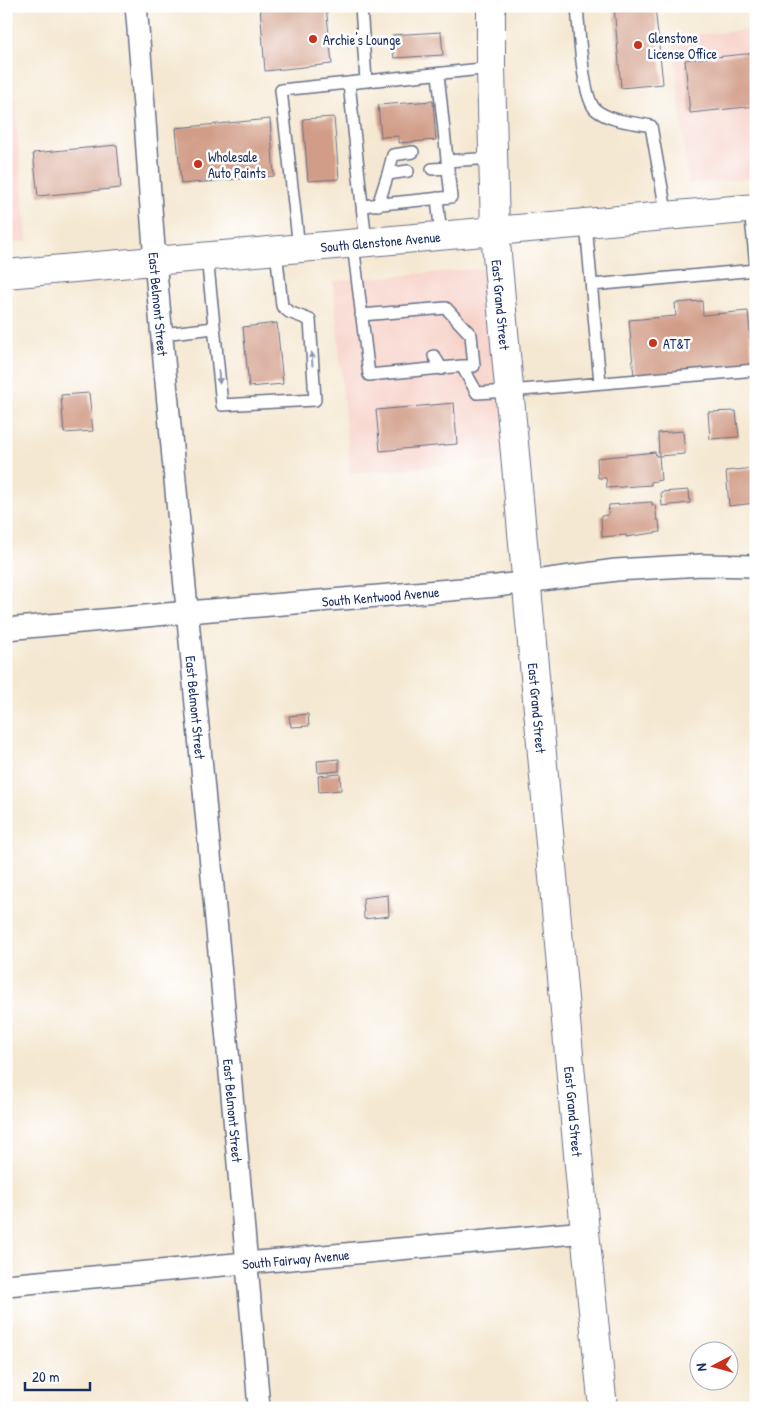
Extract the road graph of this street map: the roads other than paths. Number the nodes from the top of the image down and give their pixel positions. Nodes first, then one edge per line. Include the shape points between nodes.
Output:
1 (136, 6) edge
2 (362, 6) edge
3 (492, 6) edge
4 (577, 6) edge
5 (491, 68) junction
6 (438, 74) junction
7 (366, 81) junction
8 (349, 83) junction
9 (413, 152) dead end
10 (444, 158) junction
11 (493, 158) junction
12 (432, 169) dead end
13 (408, 171) dead end
14 (388, 174) junction
15 (437, 198) junction
16 (378, 205) junction
17 (362, 206) junction
18 (753, 209) edge
19 (667, 216) junction
20 (586, 224) junction
21 (495, 232) junction
22 (441, 236) junction
23 (359, 243) junction
24 (288, 249) junction
25 (207, 256) junction
26 (155, 260) junction
27 (756, 268) edge
28 (6, 274) edge
29 (592, 285) junction
30 (361, 315) junction
31 (214, 328) junction
32 (162, 334) junction
33 (434, 356) dead end
34 (462, 366) junction
35 (442, 369) junction
36 (756, 370) edge
37 (600, 383) junction
38 (510, 391) junction
39 (756, 566) edge
40 (526, 583) junction
41 (188, 612) junction
42 (6, 629) edge
43 (585, 1232) junction
44 (247, 1263) junction
45 (6, 1285) edge
46 (259, 1408) edge
47 (603, 1408) edge

1 - 26 street, East Belmont Street
2 - 7 lane
3 - 5 main road, East Grand Street
4 - 19 lane via 586,92 595,110 613,119 651,126
5 - 6 lane
5 - 11 main road, East Grand Street
6 - 7 lane
6 - 10 lane
7 - 8 lane
8 - 17 lane
8 - 24 lane via 281,90
9 - 14 lane via 393,154
10 - 11 lane
10 - 12 lane
10 - 15 lane via 451,197
11 - 21 main road, East Grand Street
13 - 14 lane
14 - 16 lane
15 - 16 lane
15 - 22 lane
16 - 17 lane
17 - 23 lane
18 - 19 main road, South Glenstone Avenue
18 - 27 lane
19 - 20 main road, South Glenstone Avenue
20 - 21 main road, South Glenstone Avenue
20 - 29 lane
21 - 22 main road, South Glenstone Avenue
21 - 38 main road, East Grand Street
22 - 23 main road, South Glenstone Avenue
23 - 24 main road, South Glenstone Avenue
23 - 30 lane
24 - 25 main road, South Glenstone Avenue
31 -> 24 lane via 222,405 315,400 310,320 282,306
25 - 26 main road, South Glenstone Avenue
25 - 31 lane
26 - 28 main road, South Glenstone Avenue
26 - 32 street, East Belmont Street
27 - 29 lane
29 - 37 lane
30 - 34 lane via 407,314 446,308 471,335 474,366
30 - 35 lane via 369,375
31 - 32 lane
32 - 41 street, East Belmont Street
33 - 35 lane
34 - 35 lane
34 - 38 lane via 478,393
36 - 37 lane
37 - 38 lane
38 - 40 main road, East Grand Street
39 - 40 street, South Kentwood Avenue via 642,568
40 - 41 street, South Kentwood Avenue
40 - 43 main road, East Grand Street
41 - 42 street, South Kentwood Avenue
41 - 44 street, East Belmont Street
43 - 44 street, South Fairway Avenue
43 - 47 main road, East Grand Street
44 - 45 street, South Fairway Avenue
44 - 46 street, East Belmont Street

